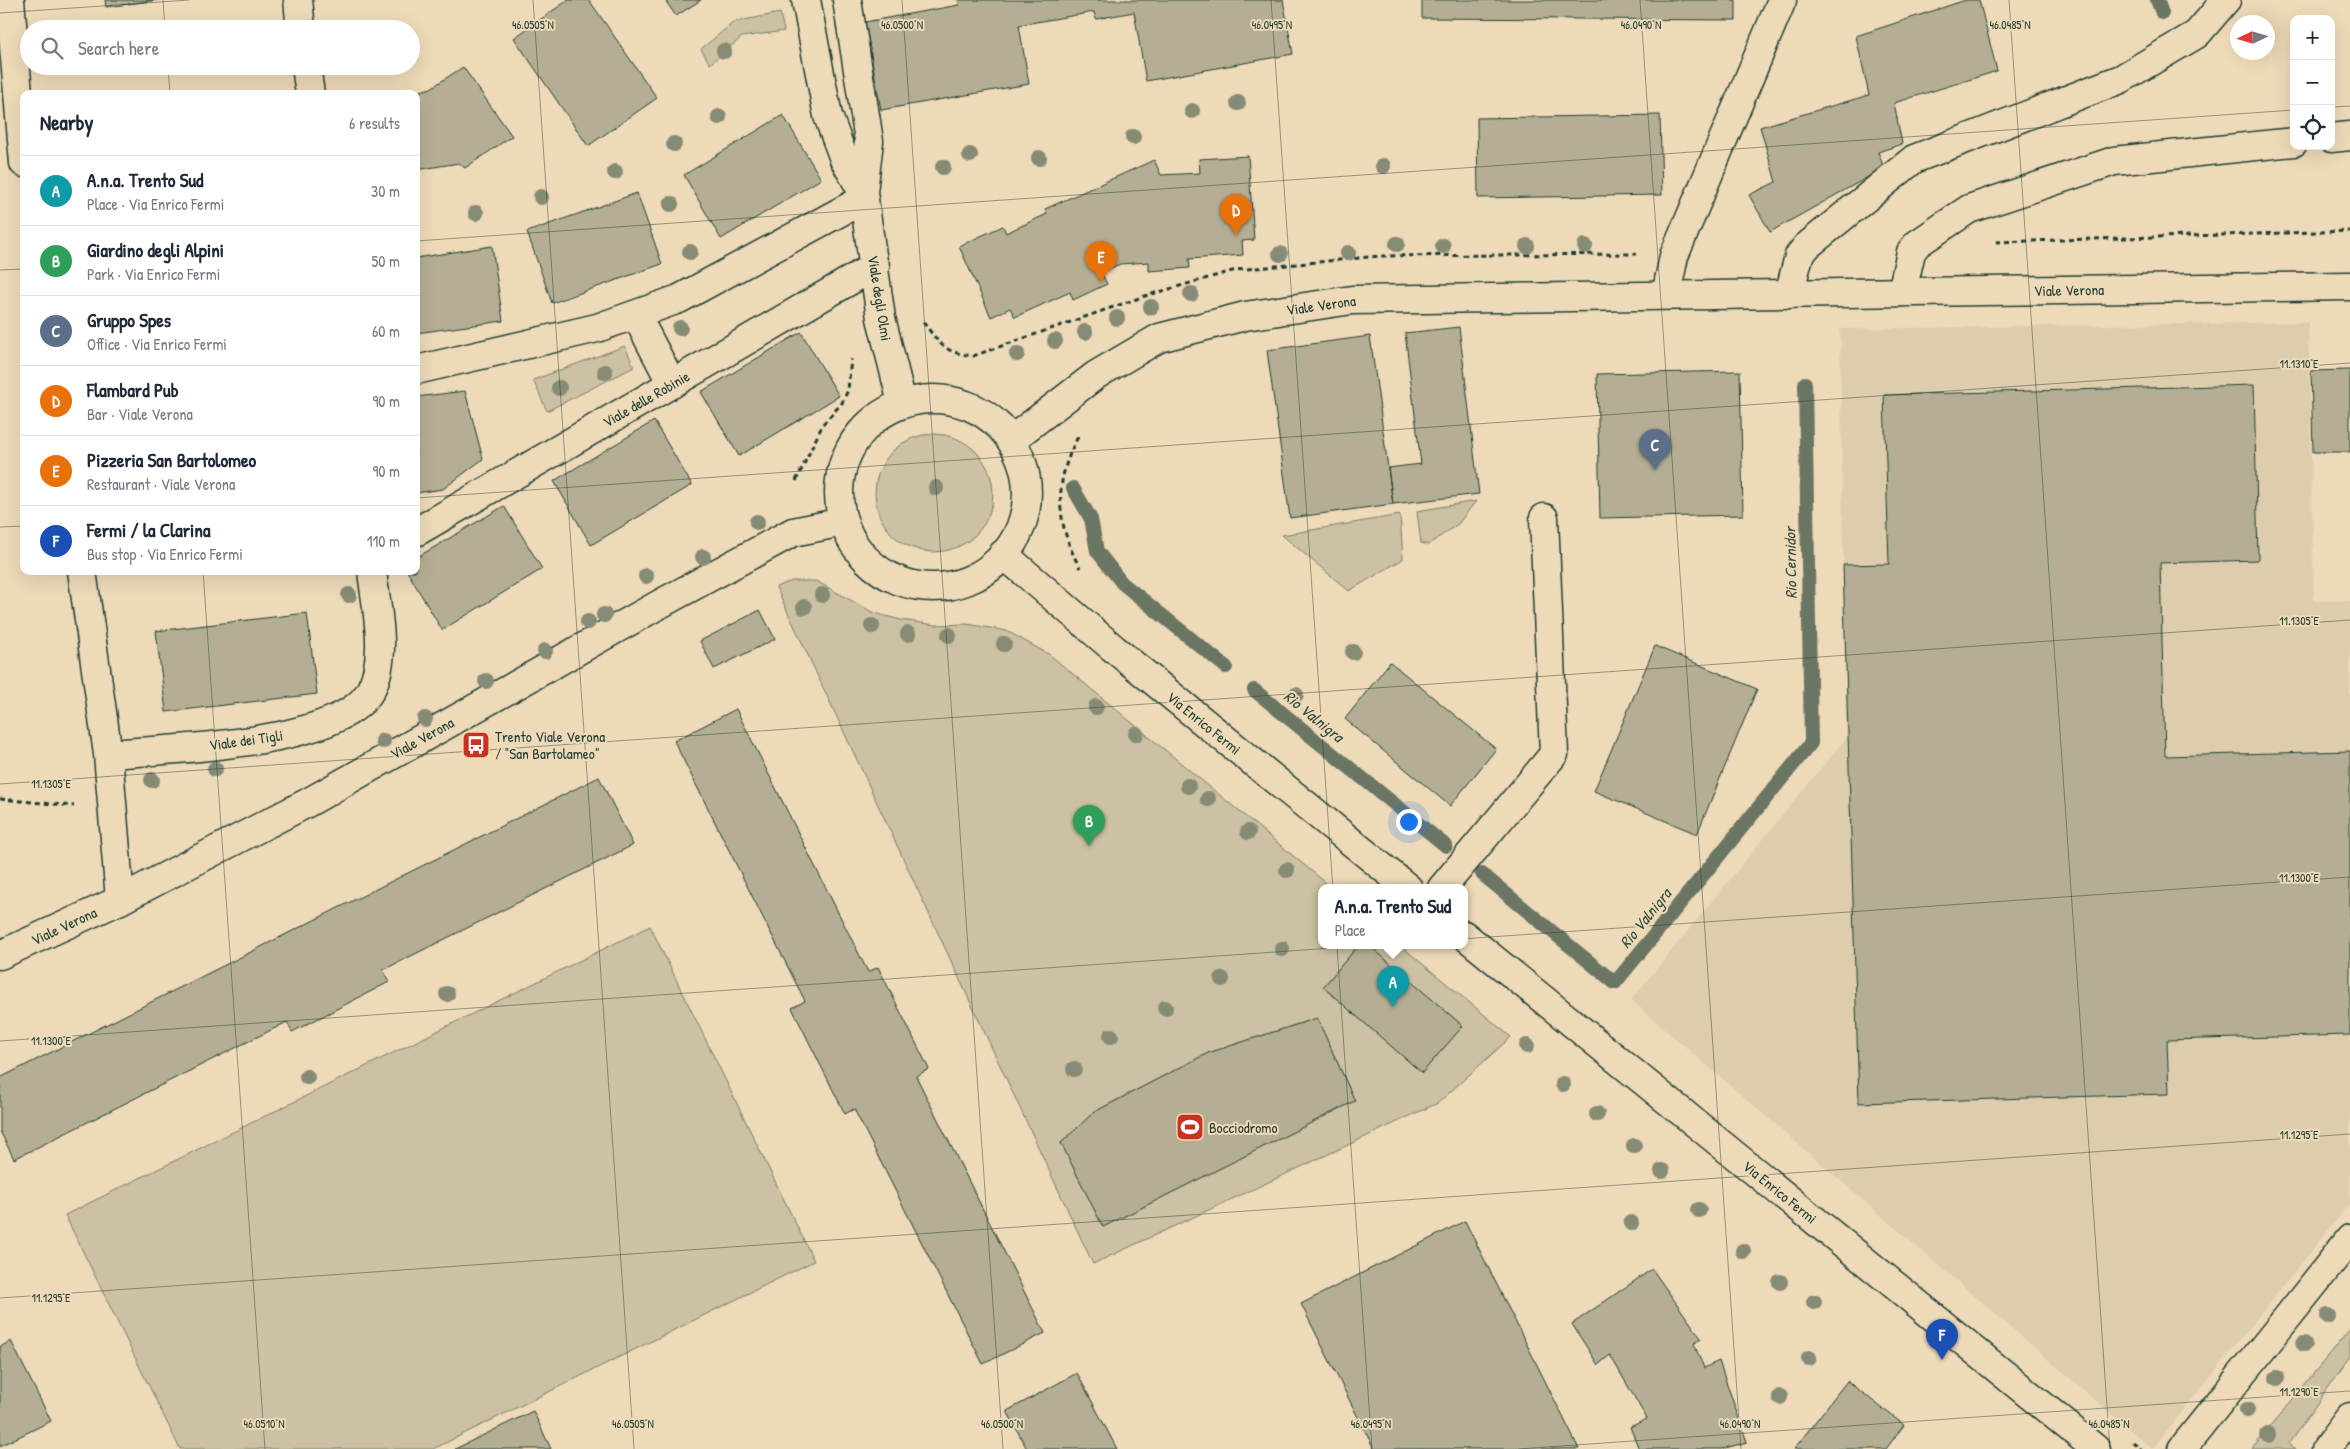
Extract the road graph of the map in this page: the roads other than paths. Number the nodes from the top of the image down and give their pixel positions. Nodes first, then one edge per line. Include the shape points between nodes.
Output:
1 (10, 0) edge
2 (298, 0) edge
3 (806, 0) edge
4 (847, 0) edge
5 (1782, 0) edge
6 (2226, 0) edge
7 (300, 20) edge
8 (307, 75) edge
9 (309, 90) edge
10 (20, 116) edge
11 (2350, 136) edge
12 (2335, 138) edge
13 (2290, 142) edge
14 (863, 195) junction
15 (875, 266) junction
16 (2350, 286) edge
17 (1902, 292) junction
18 (1789, 294) junction
19 (1666, 295) junction
20 (636, 315) junction
21 (420, 369) edge
22 (672, 384) junction
23 (902, 403) junction
24 (1011, 440) junction
25 (1544, 518) dead end
26 (843, 522) junction
27 (420, 530) edge
28 (1003, 554) junction
29 (83, 575) edge
30 (372, 575) edge
31 (108, 754) junction
32 (1403, 884) edge
33 (1445, 884) edge
34 (120, 900) junction
35 (1468, 937) edge
36 (0, 955) edge
37 (2350, 1239) edge
38 (2350, 1417) edge
39 (2096, 1449) edge
40 (2182, 1449) edge
41 (2326, 1449) edge

1 - 10 street
2 - 7 street
3 - 14 street, Viale degli Olmi via 828,116 844,159
4 - 14 street, Viale degli Olmi via 869,141
5 - 19 street via 1674,256
6 - 18 street via 2197,34 2121,79 1914,158 1807,246 1799,256
8 - 9 street
11 - 12 street
13 - 17 street via 2114,161 1969,209 1910,252
14 - 15 street, Viale degli Olmi
14 - 20 street via 679,299
15 - 22 street, Viale delle Robinie
15 - 23 street, Viale degli Olmi via 881,318
16 - 17 street, Viale Verona
17 - 18 street, Viale Verona
18 - 19 street, Viale Verona
19 - 24 street, Viale Verona via 1352,300 1245,316 1159,338 1096,375
20 - 21 street via 597,328
20 - 22 street
22 - 27 street, Viale delle Robinie
23 - 24 street via 926,398 951,400 974,407 994,421
23 - 26 street via 876,417 855,438 842,464 838,493
24 - 28 street via 1022,460 1027,503 1022,524 1013,543
25 - 33 street via 1554,754
26 - 28 street via 854,546 872,566 895,580 920,587 947,586 972,578 995,564
26 - 34 street, Viale Verona via 793,532 309,802
28 - 32 street, Via Enrico Fermi via 1113,648
29 - 31 street
30 - 31 street, Viale dei Tigli via 380,638 377,669 370,690 346,714 312,728 277,737
31 - 34 street
34 - 36 street, Viale Verona
35 - 39 street, Via Enrico Fermi
37 - 40 street
38 - 41 street

